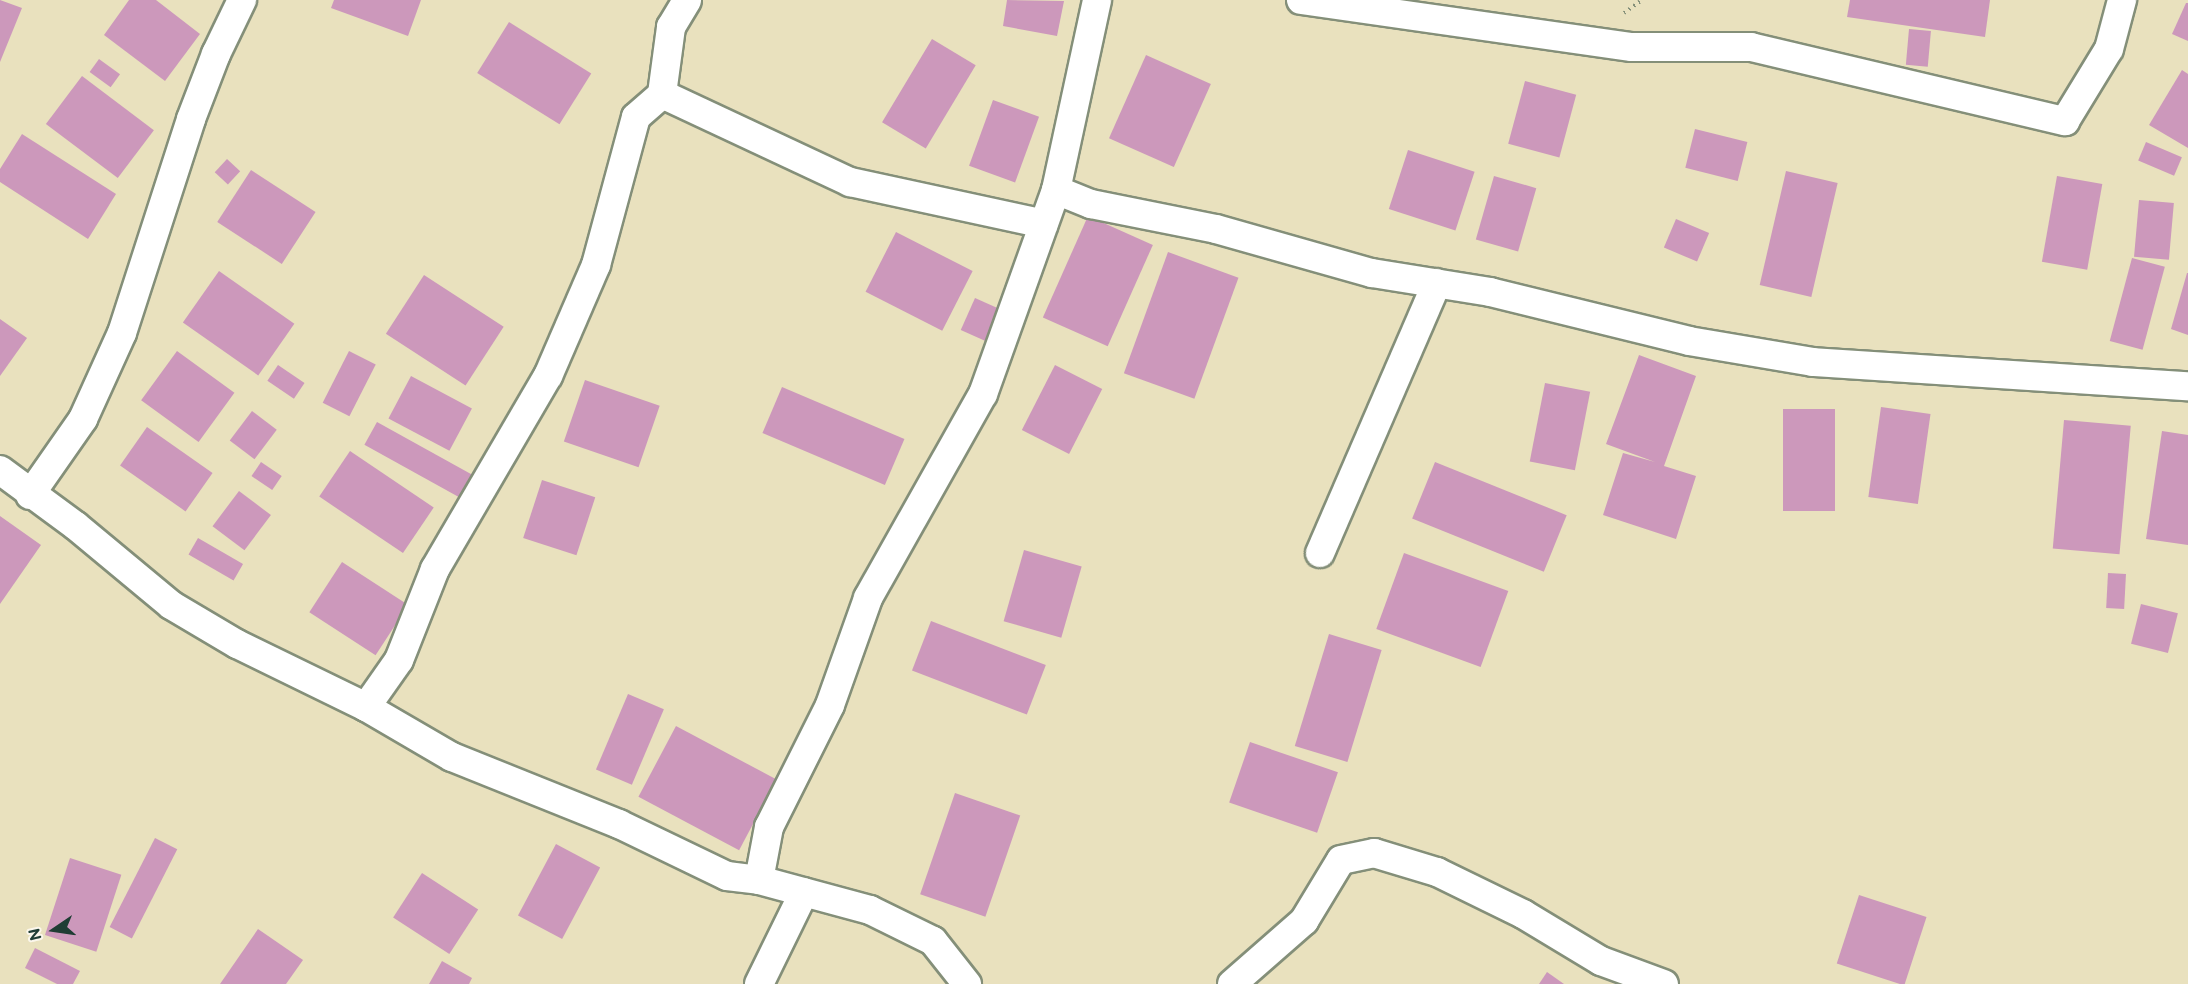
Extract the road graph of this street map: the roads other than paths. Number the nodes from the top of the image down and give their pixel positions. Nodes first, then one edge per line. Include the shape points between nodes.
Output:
1 (242, 0) edge
2 (687, 0) edge
3 (1097, 0) edge
4 (1301, 0) edge
5 (2122, 0) edge
6 (662, 94) junction
7 (1056, 190) junction
8 (1044, 224) junction
9 (1437, 283) junction
10 (2188, 386) edge
11 (0, 471) edge
12 (30, 495) junction
13 (1320, 553) dead end
14 (366, 707) junction
15 (759, 880) junction
16 (804, 892) junction
17 (759, 984) edge
18 (967, 984) edge
19 (1232, 984) edge
20 (1664, 984) edge

1 - 12 street via 191,119 122,333 83,419
2 - 6 street via 672,27
3 - 7 street
4 - 5 street via 1632,47 1751,47 2065,121 2109,49
6 - 8 street via 850,182
6 - 14 street via 636,117 597,265 548,376 435,569 399,660
7 - 8 street
7 - 9 street via 1091,204 1216,229 1372,273
8 - 15 street via 983,394 868,598 830,705 769,827
9 - 10 street via 1490,292 1689,341 1813,362
9 - 13 street
11 - 12 street
12 - 14 street via 76,525 171,606 237,644
14 - 15 street via 452,757 619,824 727,876
15 - 16 street
16 - 17 street
16 - 18 street via 870,910 933,941
19 - 20 street via 1304,921 1341,860 1374,853 1437,872 1523,914 1601,961

